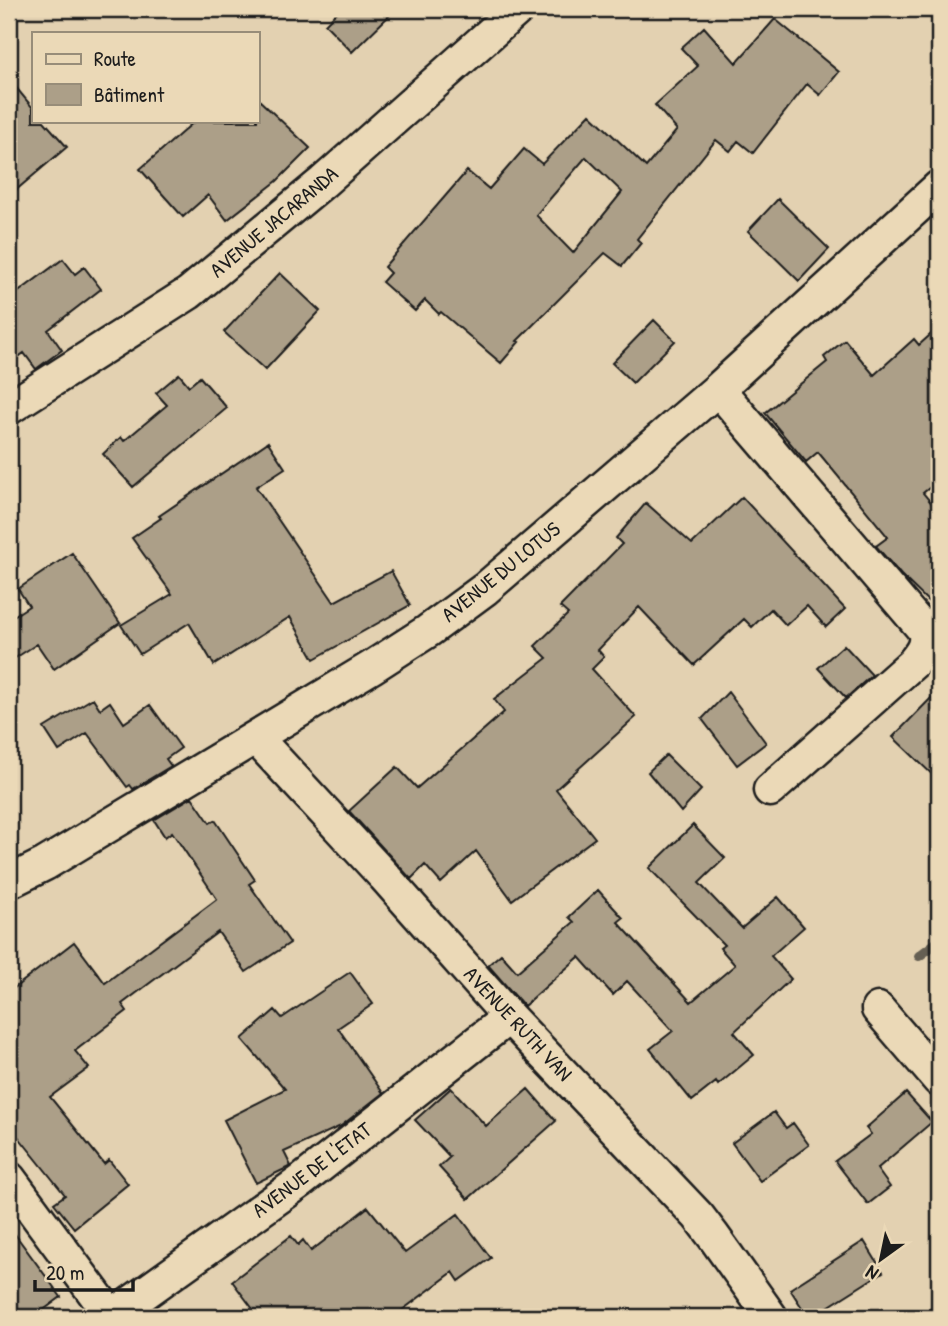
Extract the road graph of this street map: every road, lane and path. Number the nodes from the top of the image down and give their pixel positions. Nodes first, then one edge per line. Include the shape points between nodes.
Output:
1 (519, 9) edge
2 (939, 187) edge
3 (718, 389) junction
4 (9, 408) edge
5 (256, 738) junction
6 (770, 790) dead end
7 (9, 882) edge
8 (878, 1009) dead end
9 (509, 1017) junction
10 (939, 1080) edge
11 (9, 1178) edge
12 (111, 1317) edge
13 (771, 1317) edge

1 - 4 street, AVENUE JACARANDA via 189,293
2 - 3 street, AVENUE DU LOTUS
3 - 5 street, AVENUE DU LOTUS via 476,596 429,631
3 - 6 street via 924,630 926,639 913,663
5 - 7 street, AVENUE DU LOTUS
5 - 9 street, AVENUE RUTH VAN
8 - 10 street
9 - 12 street, AVENUE DE L'ETAT via 300,1182
9 - 13 street, AVENUE RUTH VAN via 698,1216
11 - 12 street

